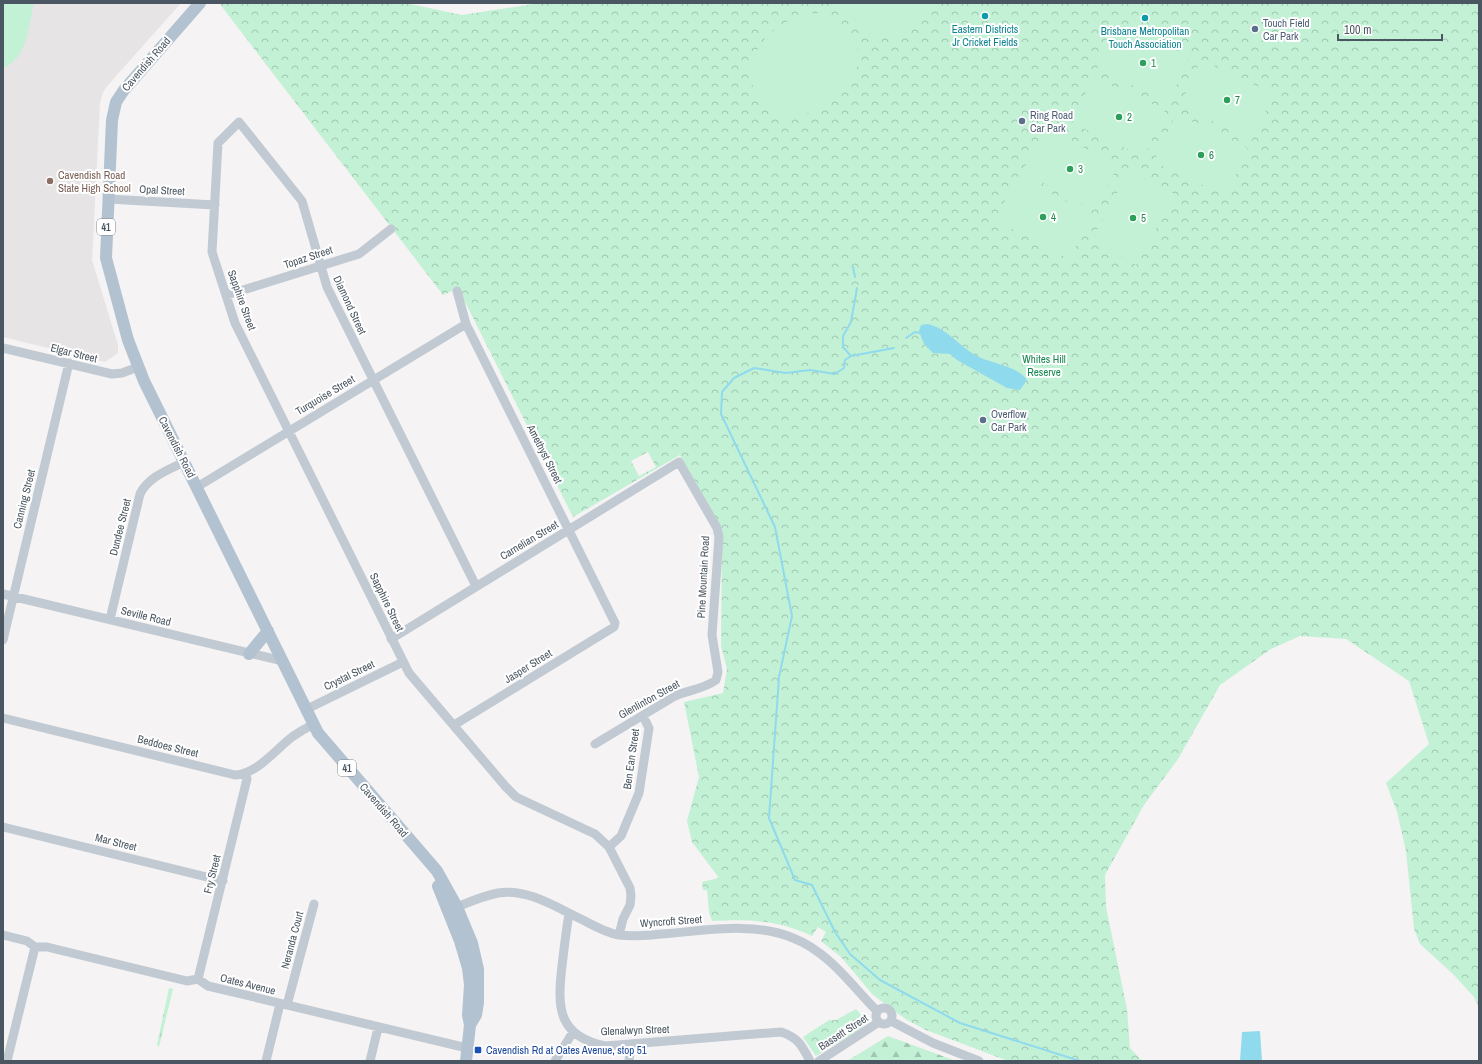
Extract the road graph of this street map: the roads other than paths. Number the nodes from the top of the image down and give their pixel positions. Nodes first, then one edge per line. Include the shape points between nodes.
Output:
1 (200, 3) edge
2 (108, 199) junction
3 (215, 205) junction
4 (391, 229) dead end
5 (321, 265) junction
6 (457, 291) dead end
7 (227, 295) junction
8 (466, 324) junction
9 (3, 348) edge
10 (70, 363) junction
11 (138, 367) junction
12 (374, 379) junction
13 (289, 431) junction
14 (184, 462) junction
15 (679, 462) joint
16 (197, 487) junction
17 (570, 529) junction
18 (476, 586) junction
19 (3, 594) edge
20 (13, 596) junction
21 (110, 619) junction
22 (614, 627) joint
23 (268, 630) junction
24 (391, 638) junction
25 (3, 640) edge
26 (249, 654) junction
27 (283, 661) junction
28 (403, 662) junction
29 (716, 680) joint
30 (307, 709) junction
31 (643, 716) junction
32 (3, 718) edge
33 (314, 724) junction
34 (454, 725) junction
35 (595, 744) dead end
36 (245, 774) junction
37 (3, 827) edge
38 (609, 847) junction
39 (223, 881) junction
40 (314, 904) dead end
41 (453, 909) junction
42 (569, 914) junction
43 (3, 935) edge
44 (619, 935) junction
45 (35, 947) junction
46 (198, 979) junction
47 (283, 1005) junction
48 (878, 1011) junction
49 (891, 1021) junction
50 (879, 1022) junction
51 (378, 1028) junction
52 (573, 1032) junction
53 (632, 1045) junction
54 (467, 1048) junction
55 (8, 1061) edge
56 (266, 1061) edge
57 (370, 1061) edge
58 (466, 1061) edge
59 (555, 1061) edge
60 (630, 1061) edge
61 (810, 1061) edge
62 (819, 1061) edge
63 (979, 1061) edge

1 - 2 main road, Cavendish Road / 41 via 126,86 118,99 112,120
2 - 3 street, Opal Street
2 - 11 main road, Cavendish Road / 41 via 106,263
3 - 5 street, Diamond Street via 218,143 239,122 298,194
3 - 7 street, Sapphire Street via 212,252
4 - 5 street, Topaz Street via 359,254
5 - 7 street, Topaz Street
5 - 12 street, Diamond Street via 327,287
6 - 8 street, Amethyst Street
7 - 13 street, Sapphire Street via 235,323
8 - 12 street, Turquoise Street
8 - 17 street, Amethyst Street
9 - 10 street, Elgar Street
10 - 11 street, Elgar Street via 112,374 122,374
10 - 20 street, Canning Street
11 - 14 main road, Cavendish Road / 41
12 - 13 street, Turquoise Street
12 - 18 street, Diamond Street
13 - 16 street, Turquoise Street
13 - 24 street, Sapphire Street
14 - 16 main road, Cavendish Road / 41
14 - 21 street, Dundee Street via 152,479 140,494
15 - 17 street, Carnelian Street
15 - 29 street, Pine Mountain Road via 717,528 719,537 712,635 718,672
16 - 23 main road, Cavendish Road / 41
17 - 18 street, Carnelian Street
17 - 22 street, Amethyst Street via 609,608
18 - 24 street, Carnelian Street
19 - 20 street, Seville Road
20 - 21 street, Seville Road
20 - 25 street, Canning Street
21 - 26 street, Seville Road
22 - 34 street, Jasper Street
23 - 26 main road
23 - 27 main road, Cavendish Road / 41
24 - 28 street, Sapphire Street
26 - 27 street, Seville Road
27 - 30 main road, Cavendish Road / 41
28 - 30 street, Crystal Street
28 - 34 street, Sapphire Street via 409,673
29 - 31 street, Glenlinton Street via 707,687 674,696
30 - 33 main road, Cavendish Road / 41
31 - 35 street, Glenlinton Street
31 - 38 street, Ben Ean Street via 649,728 639,793 621,836
32 - 36 street, Beddoes Street via 236,775
33 - 36 street via 292,736
33 - 41 main road, Cavendish Road / 41 via 325,742 440,876
34 - 38 street, Sapphire Street via 516,796 595,834
36 - 39 street, Fry Street via 247,779
37 - 39 street, Mar Street
38 - 44 street, Sapphire Street via 630,888 631,896
39 - 46 street, Fry Street
40 - 47 street, Neranda Court
41 - 42 street, Wyncroft Street via 493,894 510,892 529,895
41 - 54 main road, Cavendish Road / 41 via 473,948 478,969 478,1002 476,1015 470,1025
42 - 44 street, Wyncroft Street
42 - 52 street, Glenalwyn Street via 559,990 560,1009 566,1025
43 - 45 street, Oates Avenue via 27,941
44 - 48 street, Wyncroft Street via 752,928 774,932 793,938 826,958
45 - 46 street, Oates Avenue via 47,946 187,981
45 - 55 street
46 - 47 street, Oates Avenue via 208,986
47 - 51 street, Oates Avenue
47 - 56 street, Neranda Court
48 - 49 street via 883,1008 889,1009 892,1014
48 - 50 street via 876,1017
49 - 50 street via 885,1024
49 - 63 street via 933,1043
50 - 62 street, Bassett Street
51 - 54 street, Oates Avenue
51 - 57 street
52 - 53 street, Glenalwyn Street via 592,1043 605,1046
52 - 59 street
53 - 60 street
53 - 61 street, Glenalwyn Street via 782,1032 793,1036
54 - 58 main road, Cavendish Road / 41

